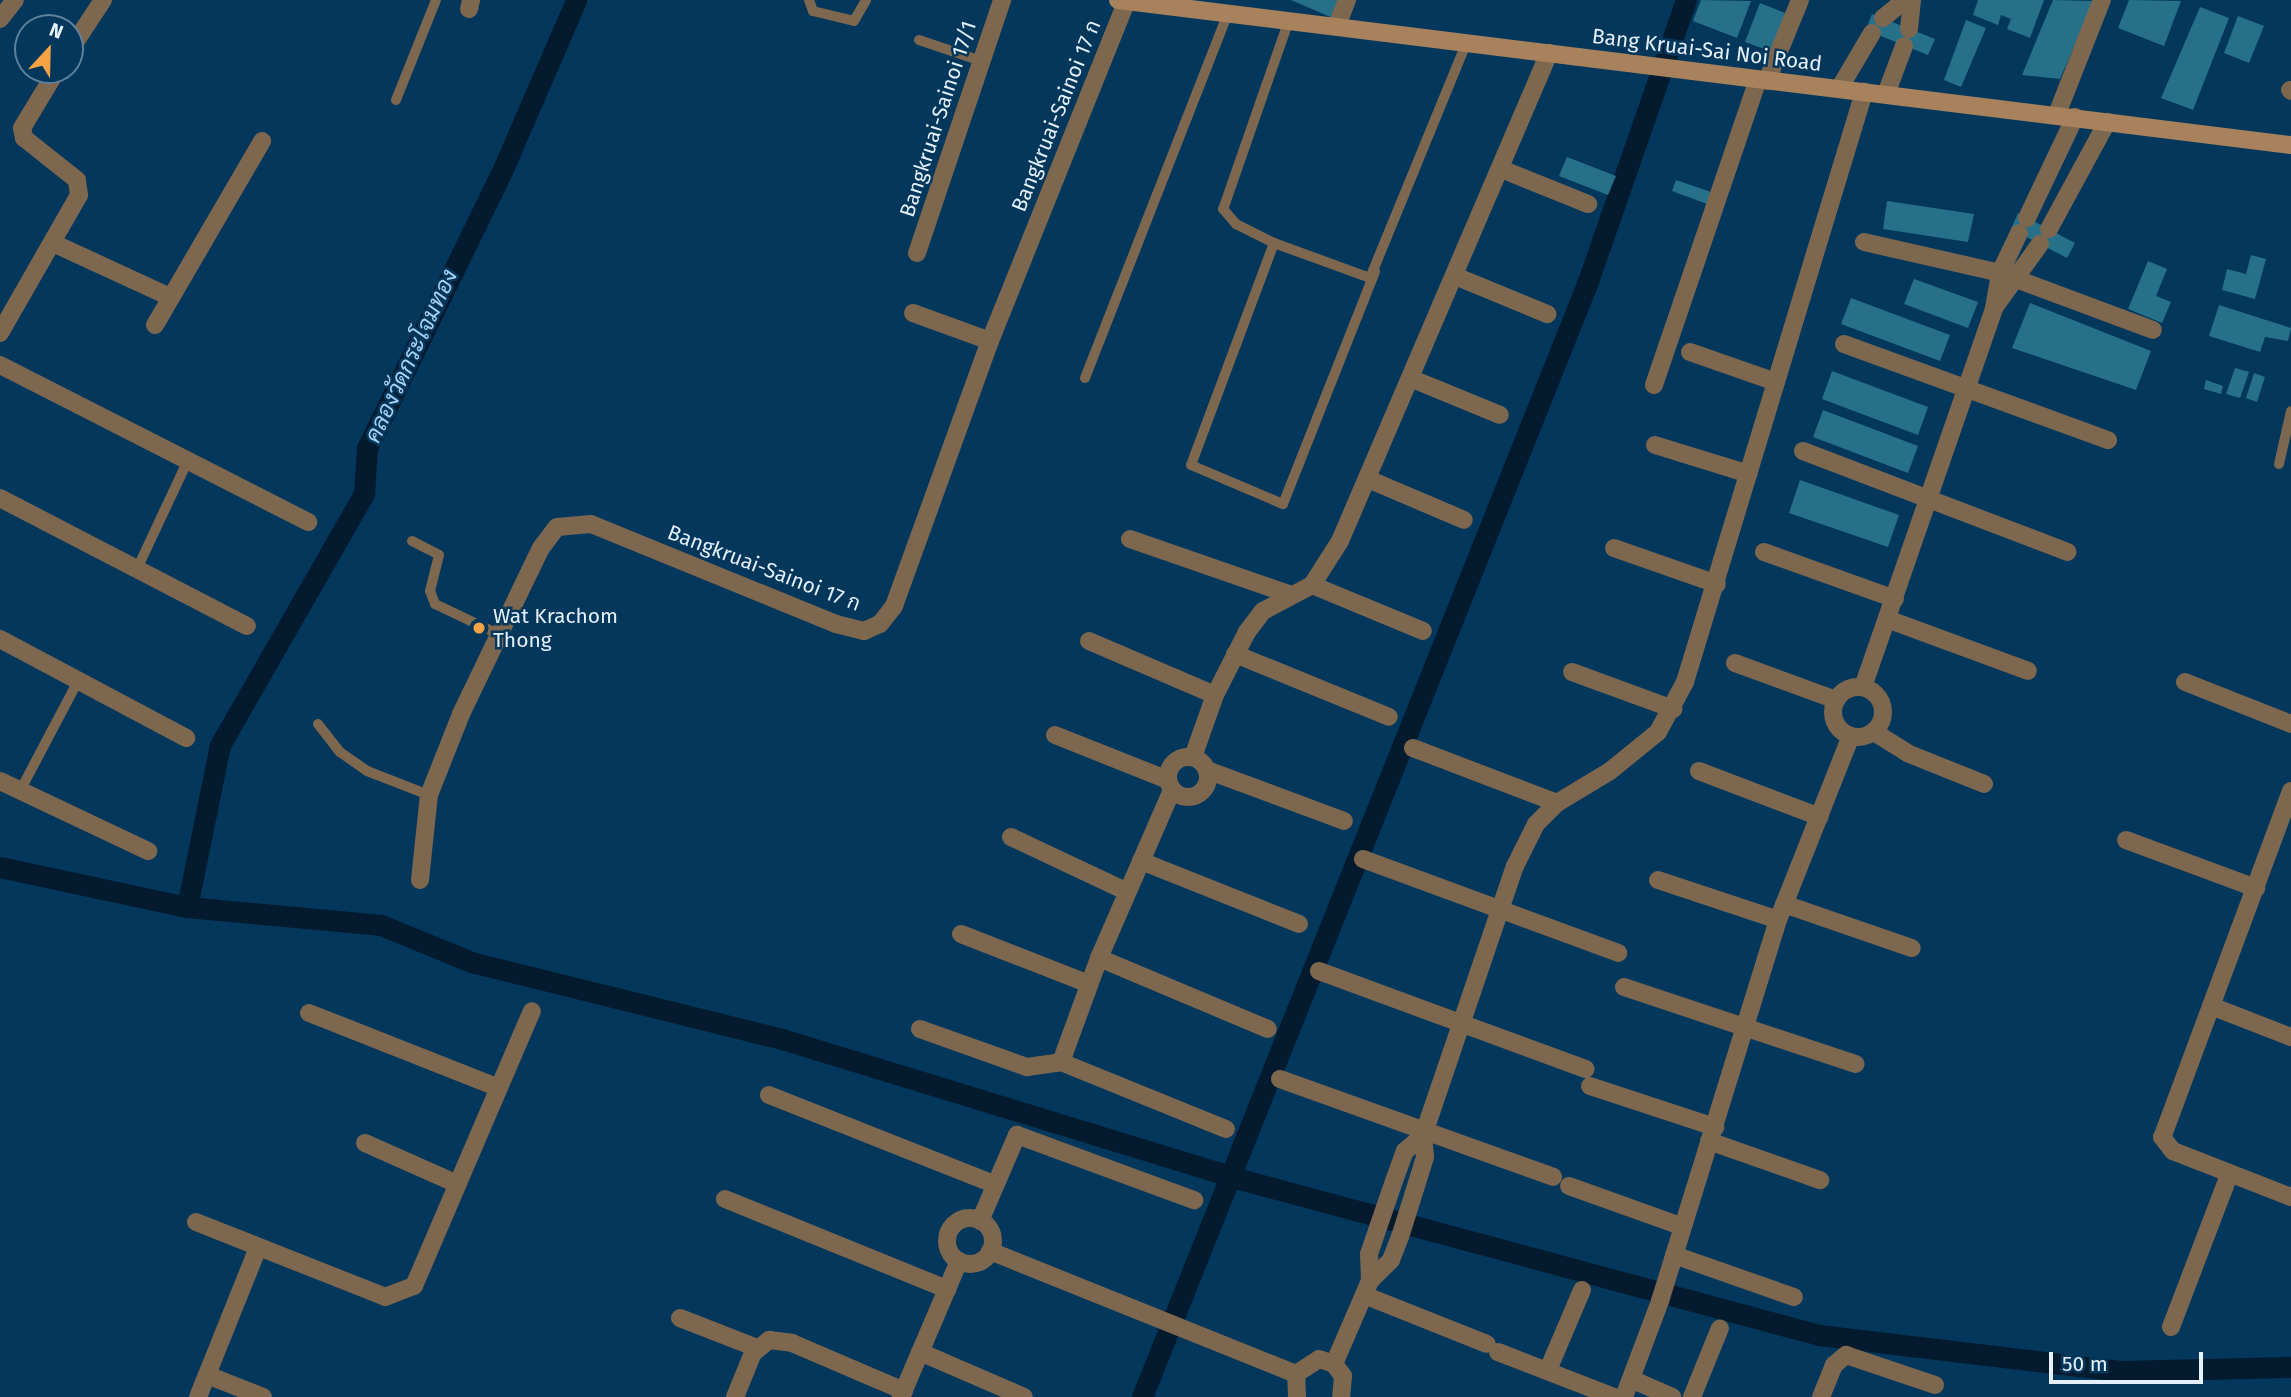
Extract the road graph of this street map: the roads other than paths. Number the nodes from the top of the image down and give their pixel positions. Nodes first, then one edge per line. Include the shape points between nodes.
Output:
1 (15, 0) edge
2 (103, 0) edge
3 (436, 0) edge
4 (809, 0) edge
5 (866, 0) edge
6 (1002, 0) edge
7 (1347, 0) edge
8 (1800, 0) edge
9 (1905, 0) edge
10 (1912, 0) edge
11 (2102, 0) edge
12 (1122, 1) edge
13 (1148, 2) edge
14 (1228, 13) junction
15 (0, 19) edge
16 (1289, 20) junction
17 (1337, 26) junction
18 (84, 29) edge
19 (919, 40) dead end
20 (1467, 41) junction
21 (1549, 53) junction
22 (981, 61) junction
23 (1762, 80) junction
24 (49, 84) edge
25 (1839, 89) junction
26 (1864, 92) junction
27 (1886, 94) junction
28 (396, 100) dead end
29 (2066, 115) junction
30 (2107, 122) junction
31 (262, 141) dead end
32 (2291, 145) edge
33 (1501, 169) junction
34 (1588, 204) dead end
35 (1864, 242) dead end
36 (1274, 243) junction
37 (55, 244) junction
38 (918, 253) dead end
39 (1374, 271) junction
40 (2000, 273) junction
41 (1455, 276) junction
42 (2020, 279) junction
43 (170, 297) junction
44 (1994, 308) junction
45 (913, 313) dead end
46 (1547, 314) dead end
47 (155, 325) dead end
48 (2153, 330) dead end
49 (0, 333) edge
50 (990, 341) junction
51 (1844, 344) dead end
52 (1690, 352) dead end
53 (0, 365) edge
54 (1085, 378) dead end
55 (1410, 378) junction
56 (1776, 382) junction
57 (1654, 385) dead end
58 (1965, 387) junction
59 (2291, 411) edge
60 (1500, 415) dead end
61 (2108, 440) dead end
62 (1656, 445) dead end
63 (1802, 451) dead end
64 (188, 460) junction
65 (2279, 464) dead end
66 (1749, 474) junction
67 (1368, 479) junction
68 (1928, 497) junction
69 (0, 498) edge
70 (1464, 520) dead end
71 (308, 522) dead end
72 (1130, 539) dead end
73 (412, 541) dead end
74 (1614, 548) dead end
75 (1764, 552) dead end
76 (2067, 552) dead end
77 (137, 569) junction
78 (1717, 583) junction
79 (1312, 584) junction
80 (1292, 595) junction
81 (1895, 599) junction
82 (1887, 619) junction
83 (247, 626) dead end
84 (1423, 631) dead end
85 (502, 636) junction
86 (0, 639) edge
87 (1088, 641) dead end
88 (1235, 654) junction
89 (1735, 663) dead end
90 (2028, 671) dead end
91 (1572, 672) dead end
92 (2185, 682) dead end
93 (77, 683) junction
94 (1863, 687) junction
95 (1215, 695) junction
96 (1836, 700) junction
97 (1673, 709) junction
98 (1389, 717) dead end
99 (318, 724) dead end
100 (2291, 724) edge
101 (1874, 732) junction
102 (1055, 735) dead end
103 (1851, 736) junction
104 (186, 738) dead end
105 (1413, 748) dead end
106 (1193, 757) junction
107 (1207, 769) junction
108 (1699, 771) dead end
109 (0, 781) edge
110 (1984, 784) dead end
111 (1170, 785) junction
112 (20, 791) junction
113 (2291, 791) edge
114 (429, 795) junction
115 (1557, 803) junction
116 (1820, 817) junction
117 (1344, 821) dead end
118 (1011, 837) dead end
119 (2126, 840) dead end
120 (148, 850) dead end
121 (1363, 859) dead end
122 (1142, 861) junction
123 (420, 880) dead end
124 (1658, 880) dead end
125 (2256, 888) junction
126 (1126, 891) junction
127 (1501, 907) junction
128 (1781, 912) junction
129 (1299, 925) dead end
130 (961, 933) dead end
131 (1912, 948) dead end
132 (1618, 953) dead end
133 (1099, 958) junction
134 (1319, 971) dead end
135 (1089, 984) junction
136 (1624, 986) dead end
137 (2211, 1006) junction
138 (531, 1011) dead end
139 (309, 1013) dead end
140 (1462, 1021) junction
141 (1746, 1027) junction
142 (920, 1028) dead end
143 (1268, 1029) dead end
144 (2291, 1037) edge
145 (1061, 1062) junction
146 (1856, 1063) dead end
147 (1280, 1079) dead end
148 (499, 1088) junction
149 (769, 1094) dead end
150 (1226, 1129) dead end
151 (1424, 1133) junction
152 (1712, 1134) junction
153 (365, 1143) dead end
154 (2229, 1175) junction
155 (1820, 1180) dead end
156 (457, 1184) junction
157 (994, 1184) junction
158 (2291, 1197) edge
159 (725, 1199) dead end
160 (1194, 1200) dead end
161 (980, 1221) junction
162 (196, 1222) dead end
163 (1681, 1226) junction
164 (258, 1248) junction
165 (990, 1251) junction
166 (1674, 1255) junction
167 (960, 1261) junction
168 (1367, 1288) junction
169 (947, 1289) junction
170 (1582, 1290) dead end
171 (1794, 1297) dead end
172 (680, 1318) dead end
173 (2171, 1327) dead end
174 (1720, 1328) dead end
175 (757, 1348) junction
176 (920, 1352) junction
177 (1334, 1364) junction
178 (1548, 1370) junction
179 (1296, 1374) junction
180 (207, 1375) junction
181 (1631, 1379) junction
182 (1935, 1385) dead end
183 (903, 1394) edge
184 (198, 1397) edge
185 (263, 1397) edge
186 (735, 1397) edge
187 (1024, 1397) edge
188 (1297, 1397) edge
189 (1341, 1397) edge
190 (1614, 1397) edge
191 (1624, 1397) edge
192 (1672, 1397) edge
193 (1692, 1397) edge
194 (1821, 1397) edge

1 - 15 street
2 - 18 street
3 - 28 lane
4 - 5 lane via 813,11 854,20
6 - 22 street, Bangkruai-Sainoi 17/1
7 - 17 street
8 - 23 street
9 - 25 street via 1877,26
10 - 27 street via 1907,38
11 - 29 street
12 - 13 main road, Bang Kruai-Sai Noi Road
12 - 50 street, Bangkruai-Sainoi 17 ก
13 - 14 main road, Bang Kruai-Sai Noi Road
14 - 16 main road, Bang Kruai-Sai Noi Road
14 - 54 lane
16 - 17 main road, Bang Kruai-Sai Noi Road
16 - 36 lane via 1223,209 1236,224
17 - 20 main road, Bang Kruai-Sai Noi Road
19 - 22 lane
20 - 21 main road, Bang Kruai-Sai Noi Road
20 - 39 lane
21 - 23 main road, Bang Kruai-Sai Noi Road
21 - 33 street
22 - 38 street, Bangkruai-Sainoi 17/1
23 - 25 main road, Bang Kruai-Sai Noi Road
23 - 57 street
24 - 37 street via 22,128 24,138 80,187
25 - 26 main road, Bang Kruai-Sai Noi Road
26 - 27 main road, Bang Kruai-Sai Noi Road
26 - 56 street
27 - 29 main road, Bang Kruai-Sai Noi Road
29 - 30 main road, Bang Kruai-Sai Noi Road
29 - 40 street
30 - 32 main road, Bang Kruai-Sai Noi Road
30 - 42 street
31 - 43 street
33 - 34 street
33 - 41 street
35 - 40 street
36 - 39 lane via 1365,279
36 - 39 lane via 1191,465 1283,504
37 - 43 street
37 - 49 street
40 - 42 street
40 - 44 street
41 - 46 street
41 - 55 street
42 - 44 street
42 - 48 street
43 - 47 street
44 - 58 street
45 - 50 street
50 - 85 street, Bangkruai-Sainoi 17 ก via 894,606 880,624 864,631 836,624 579,521 557,527 541,548
51 - 58 street
52 - 56 street
53 - 64 street
55 - 60 street
55 - 67 street
56 - 66 street
58 - 61 street
58 - 68 street
59 - 65 lane
62 - 66 street
63 - 68 street
64 - 71 street
64 - 77 lane
66 - 78 street
67 - 70 street
67 - 79 street
68 - 76 street
68 - 81 street
69 - 77 street
72 - 80 street
73 - 85 lane via 439,555 430,591 435,604
74 - 78 street
75 - 81 street
77 - 83 street
78 - 97 street
79 - 80 street
79 - 84 street
80 - 88 street via 1263,611
81 - 82 street
82 - 90 street
82 - 94 street
85 - 114 street, Bangkruai-Sainoi 17 ก via 461,715
86 - 93 street
87 - 95 street
88 - 95 street
88 - 98 street
89 - 96 street
91 - 97 street
92 - 100 street
93 - 104 street
93 - 112 lane
94 - 96 street via 1843,692
94 - 101 street via 1881,701 1884,712
95 - 106 street
96 - 103 street via 1835,722
97 - 115 street via 1633,755
99 - 114 lane via 340,752 367,771
101 - 103 street
101 - 110 street via 1907,753
102 - 111 street
103 - 116 street
105 - 115 street
106 - 107 street
106 - 111 street via 1174,762
107 - 111 street via 1206,789 1198,795 1189,798
107 - 117 street
108 - 116 street
109 - 112 street
111 - 122 street
112 - 120 street
113 - 125 street
114 - 123 street, Bangkruai-Sainoi 17 ก
115 - 127 street via 1536,824
116 - 128 street
118 - 126 street
119 - 125 street
121 - 127 street
122 - 126 street
122 - 129 street
124 - 128 street
125 - 137 street
126 - 133 street
127 - 132 street
127 - 140 street
128 - 131 street
128 - 141 street
130 - 135 street
133 - 135 street
133 - 143 street
134 - 140 street
135 - 145 street
136 - 141 street
137 - 144 street
137 - 154 street via 2162,1137 2173,1151
138 - 148 street
139 - 148 street
140 - 151 street
140 - 152 street
141 - 146 street
141 - 152 street
142 - 145 street via 1027,1067
145 - 150 street
147 - 151 street
148 - 156 street
149 - 157 street
151 - 163 street
151 - 168 street via 1405,1151 1376,1233
151 - 168 street via 1425,1157 1400,1237 1391,1260
152 - 155 street
152 - 163 street
153 - 156 street
154 - 158 street
154 - 173 street
156 - 164 street via 414,1286 385,1297
157 - 160 street via 1014,1138 1026,1135
157 - 161 street
159 - 169 street
161 - 165 street via 991,1234
161 - 167 street via 963,1219 950,1230 948,1248
162 - 164 street
163 - 166 street
164 - 180 street
165 - 167 street via 977,1262
165 - 179 street
166 - 171 street
166 - 181 street
167 - 169 street
168 - 177 street
168 - 178 street
169 - 176 street
170 - 178 street
172 - 175 street
174 - 193 street
175 - 183 street via 769,1340 792,1343
175 - 186 street
176 - 183 street
176 - 187 street
177 - 179 street via 1312,1360
177 - 189 street via 1343,1376
178 - 190 street
179 - 188 street
180 - 184 street
180 - 185 street
181 - 191 street
181 - 192 street
182 - 194 street via 1846,1355 1834,1365

